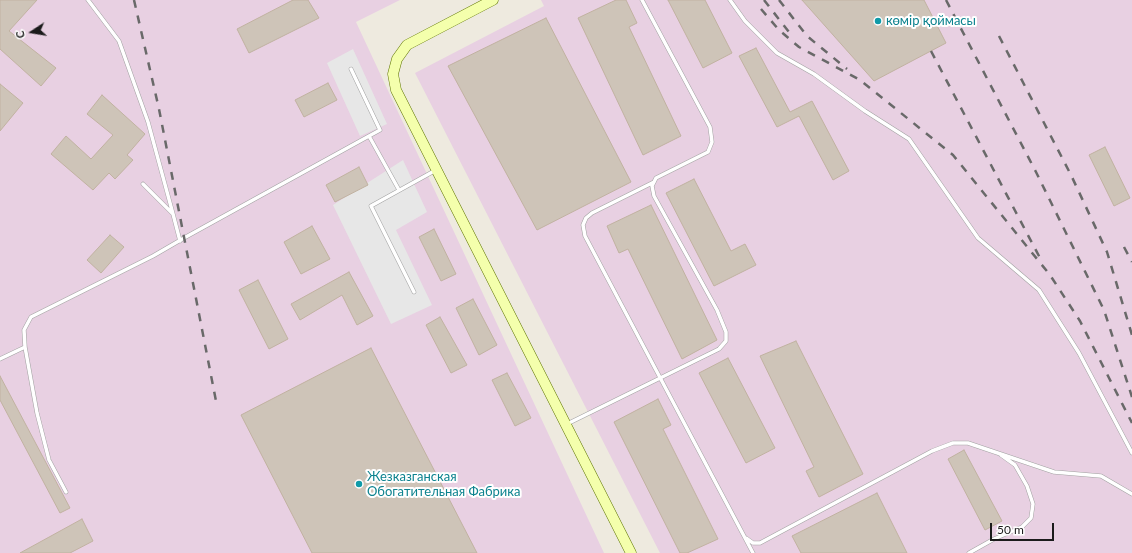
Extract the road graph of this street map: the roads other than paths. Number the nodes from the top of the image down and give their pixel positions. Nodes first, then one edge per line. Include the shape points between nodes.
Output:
1 (88, 0) edge
2 (494, 0) edge
3 (642, 0) edge
4 (730, 0) edge
5 (351, 68) dead end
6 (369, 136) junction
7 (436, 170) junction
8 (655, 181) junction
9 (142, 184) dead end
10 (399, 190) junction
11 (173, 214) junction
12 (180, 241) junction
13 (414, 292) dead end
14 (24, 347) junction
15 (0, 359) edge
16 (661, 377) junction
17 (566, 424) junction
18 (1132, 453) edge
19 (999, 454) junction
20 (66, 492) dead end
21 (1132, 494) edge
22 (745, 537) junction
23 (631, 553) edge
24 (753, 553) edge
25 (969, 553) edge

1 - 11 lane via 119,41 148,122
2 - 7 street via 407,45 397,59 393,74 396,90
3 - 8 lane via 710,127 712,142 708,152 656,178
4 - 18 lane via 744,20 777,53 814,74 864,111 909,139 978,238 1040,290 1079,353
5 - 6 lane via 380,130
6 - 10 lane
6 - 12 lane
7 - 10 lane
7 - 17 street
8 - 16 lane via 652,186 654,196 718,310 726,332 726,341 719,349
8 - 16 lane via 592,213 583,225 589,244
9 - 11 lane
10 - 13 lane via 372,206
11 - 12 lane
12 - 14 lane via 31,317 24,330
14 - 15 lane
14 - 20 lane via 49,460
16 - 17 lane
16 - 22 lane
17 - 23 street
19 - 21 lane via 1054,472 1101,476
19 - 22 lane via 968,444 953,443 932,451 760,543 753,543
19 - 25 lane via 1014,465 1028,486 1033,504 1031,518 1022,527
22 - 24 lane

